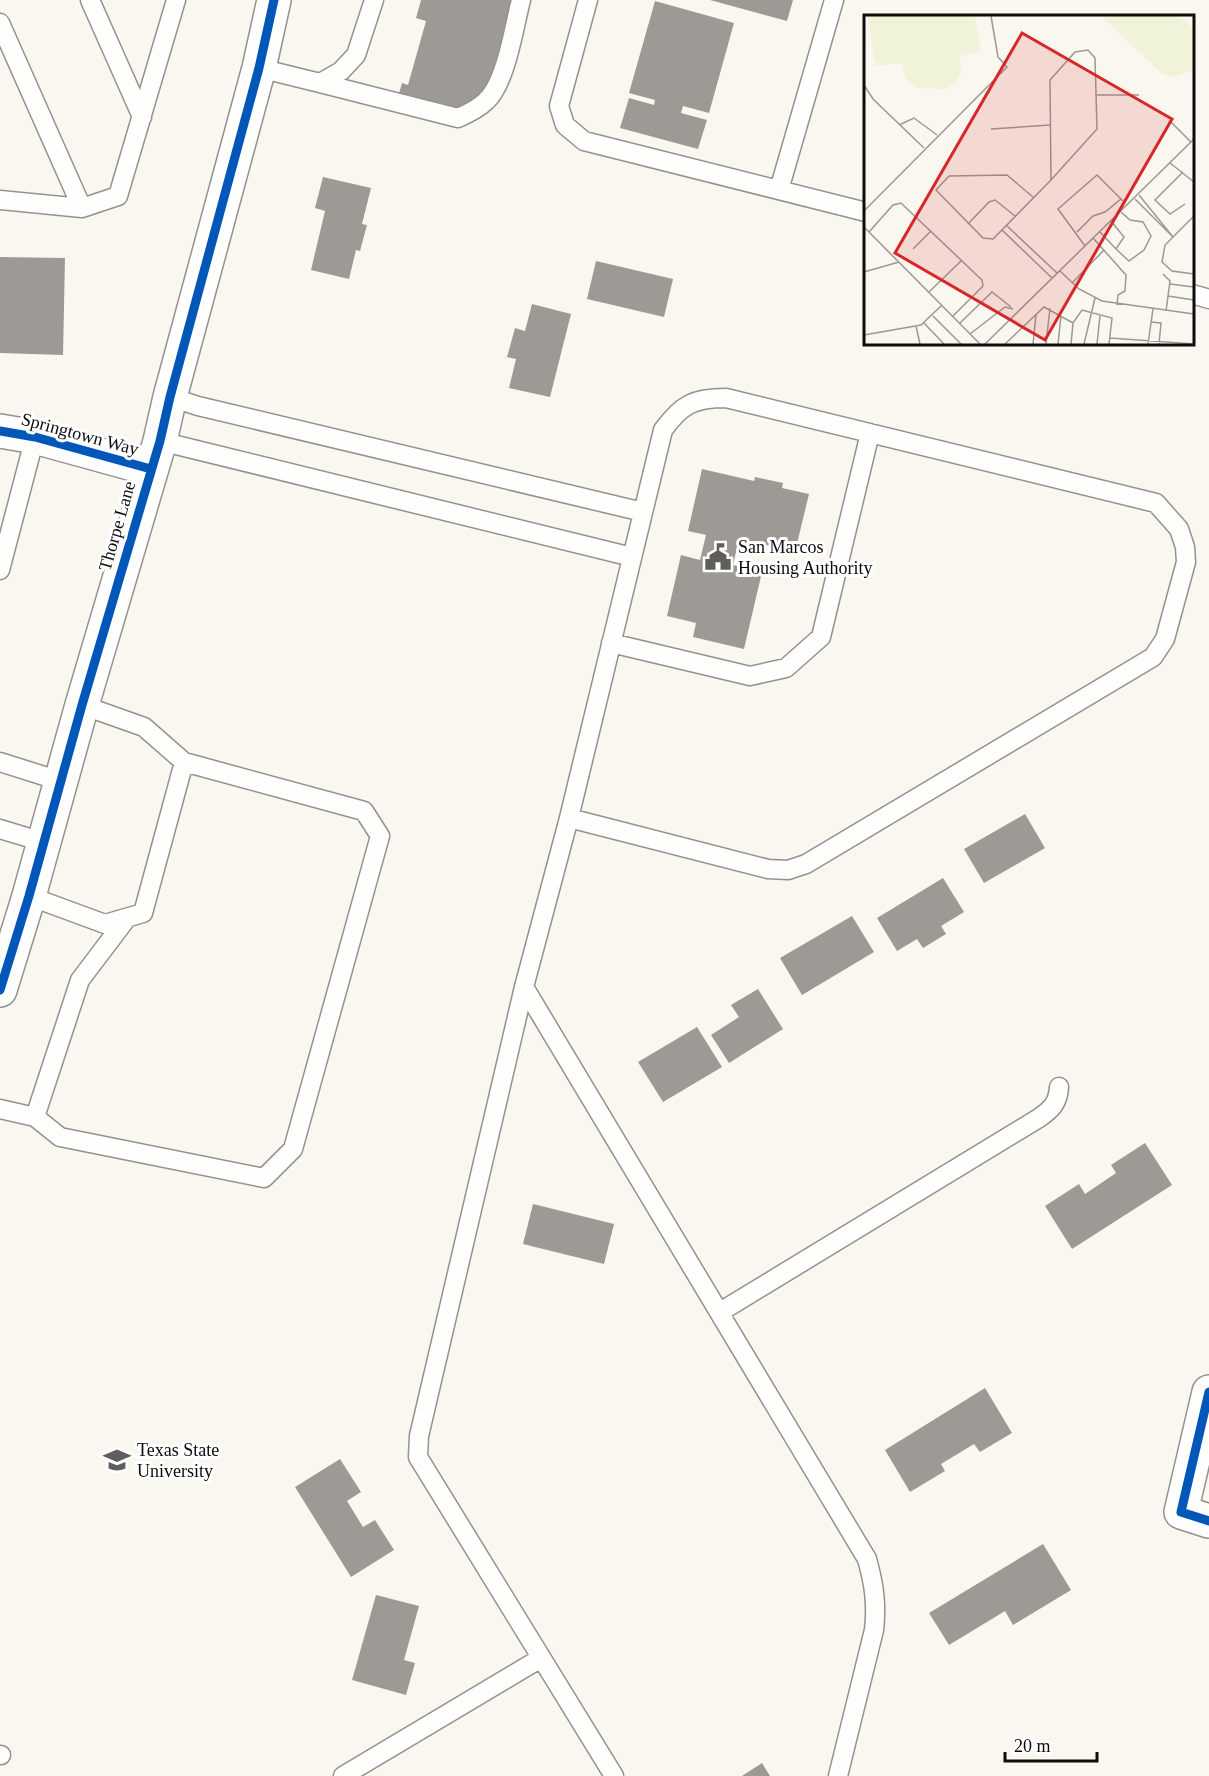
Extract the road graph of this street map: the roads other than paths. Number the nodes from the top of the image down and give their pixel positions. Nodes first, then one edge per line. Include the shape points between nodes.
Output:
1 (90, 0) edge
2 (176, 0) edge
3 (274, 0) edge
4 (374, 0) edge
5 (521, 0) edge
6 (588, 0) edge
7 (834, 0) edge
8 (0, 23) edge
9 (259, 68) junction
10 (320, 83) junction
11 (142, 117) junction
12 (779, 190) junction
13 (0, 200) edge
14 (82, 208) junction
15 (864, 211) edge
16 (1194, 295) edge
17 (1209, 299) edge
18 (170, 397) junction
19 (0, 431) edge
20 (870, 433) junction
21 (35, 437) junction
22 (156, 455) junction
23 (643, 512) junction
24 (632, 557) junction
25 (0, 570) edge
26 (611, 643) junction
27 (82, 705) junction
28 (0, 762) edge
29 (184, 762) junction
30 (60, 781) junction
31 (569, 818) junction
32 (0, 829) edge
33 (43, 842) junction
34 (29, 896) junction
35 (127, 918) junction
36 (7, 945) edge
37 (524, 987) junction
38 (0, 990) edge
39 (1059, 1087) dead end
40 (0, 1109) edge
41 (36, 1117) junction
42 (720, 1312) junction
43 (1209, 1392) edge
44 (1209, 1521) edge
45 (541, 1658) junction
46 (343, 1776) edge
47 (614, 1776) edge
48 (838, 1776) edge

1 - 11 lane
2 - 11 lane
3 - 9 street, Thorpe Lane
4 - 10 lane via 357,56
5 - 10 lane via 501,78 487,101 458,118
6 - 12 lane via 559,106 565,125 584,141
7 - 12 lane
8 - 14 lane
9 - 10 lane
9 - 18 street, Thorpe Lane
11 - 14 lane via 118,196
12 - 15 lane
13 - 14 lane
16 - 17 lane
18 - 22 street, Thorpe Lane
18 - 23 lane
19 - 21 street, Springtown Way
20 - 23 lane via 726,398 706,398 675,414 663,430
20 - 26 lane via 821,637 786,668 750,676
20 - 31 lane via 1156,503 1179,529 1186,562 1165,639 1153,657 806,864 788,870 768,869
21 - 22 street, Springtown Way
21 - 25 lane
22 - 24 lane
22 - 27 street, Thorpe Lane
23 - 24 lane
24 - 26 lane
26 - 31 lane
27 - 29 lane via 144,727
27 - 30 street, Thorpe Lane
28 - 30 lane
29 - 35 lane via 143,913
29 - 41 lane via 364,811 380,836 293,1149 264,1178 60,1137
30 - 33 street, Thorpe Lane
31 - 37 lane
32 - 33 lane
33 - 34 street, Thorpe Lane
34 - 35 lane via 105,924
34 - 36 street, Thorpe Lane
35 - 41 lane via 80,980
36 - 38 street, Thorpe Lane
37 - 42 lane
37 - 45 lane via 424,1410 418,1458
39 - 42 lane via 1058,1100 1039,1118
40 - 41 lane
42 - 48 lane via 867,1559 874,1584 874,1630
43 - 44 street via 1180,1512
45 - 46 lane
45 - 47 lane

